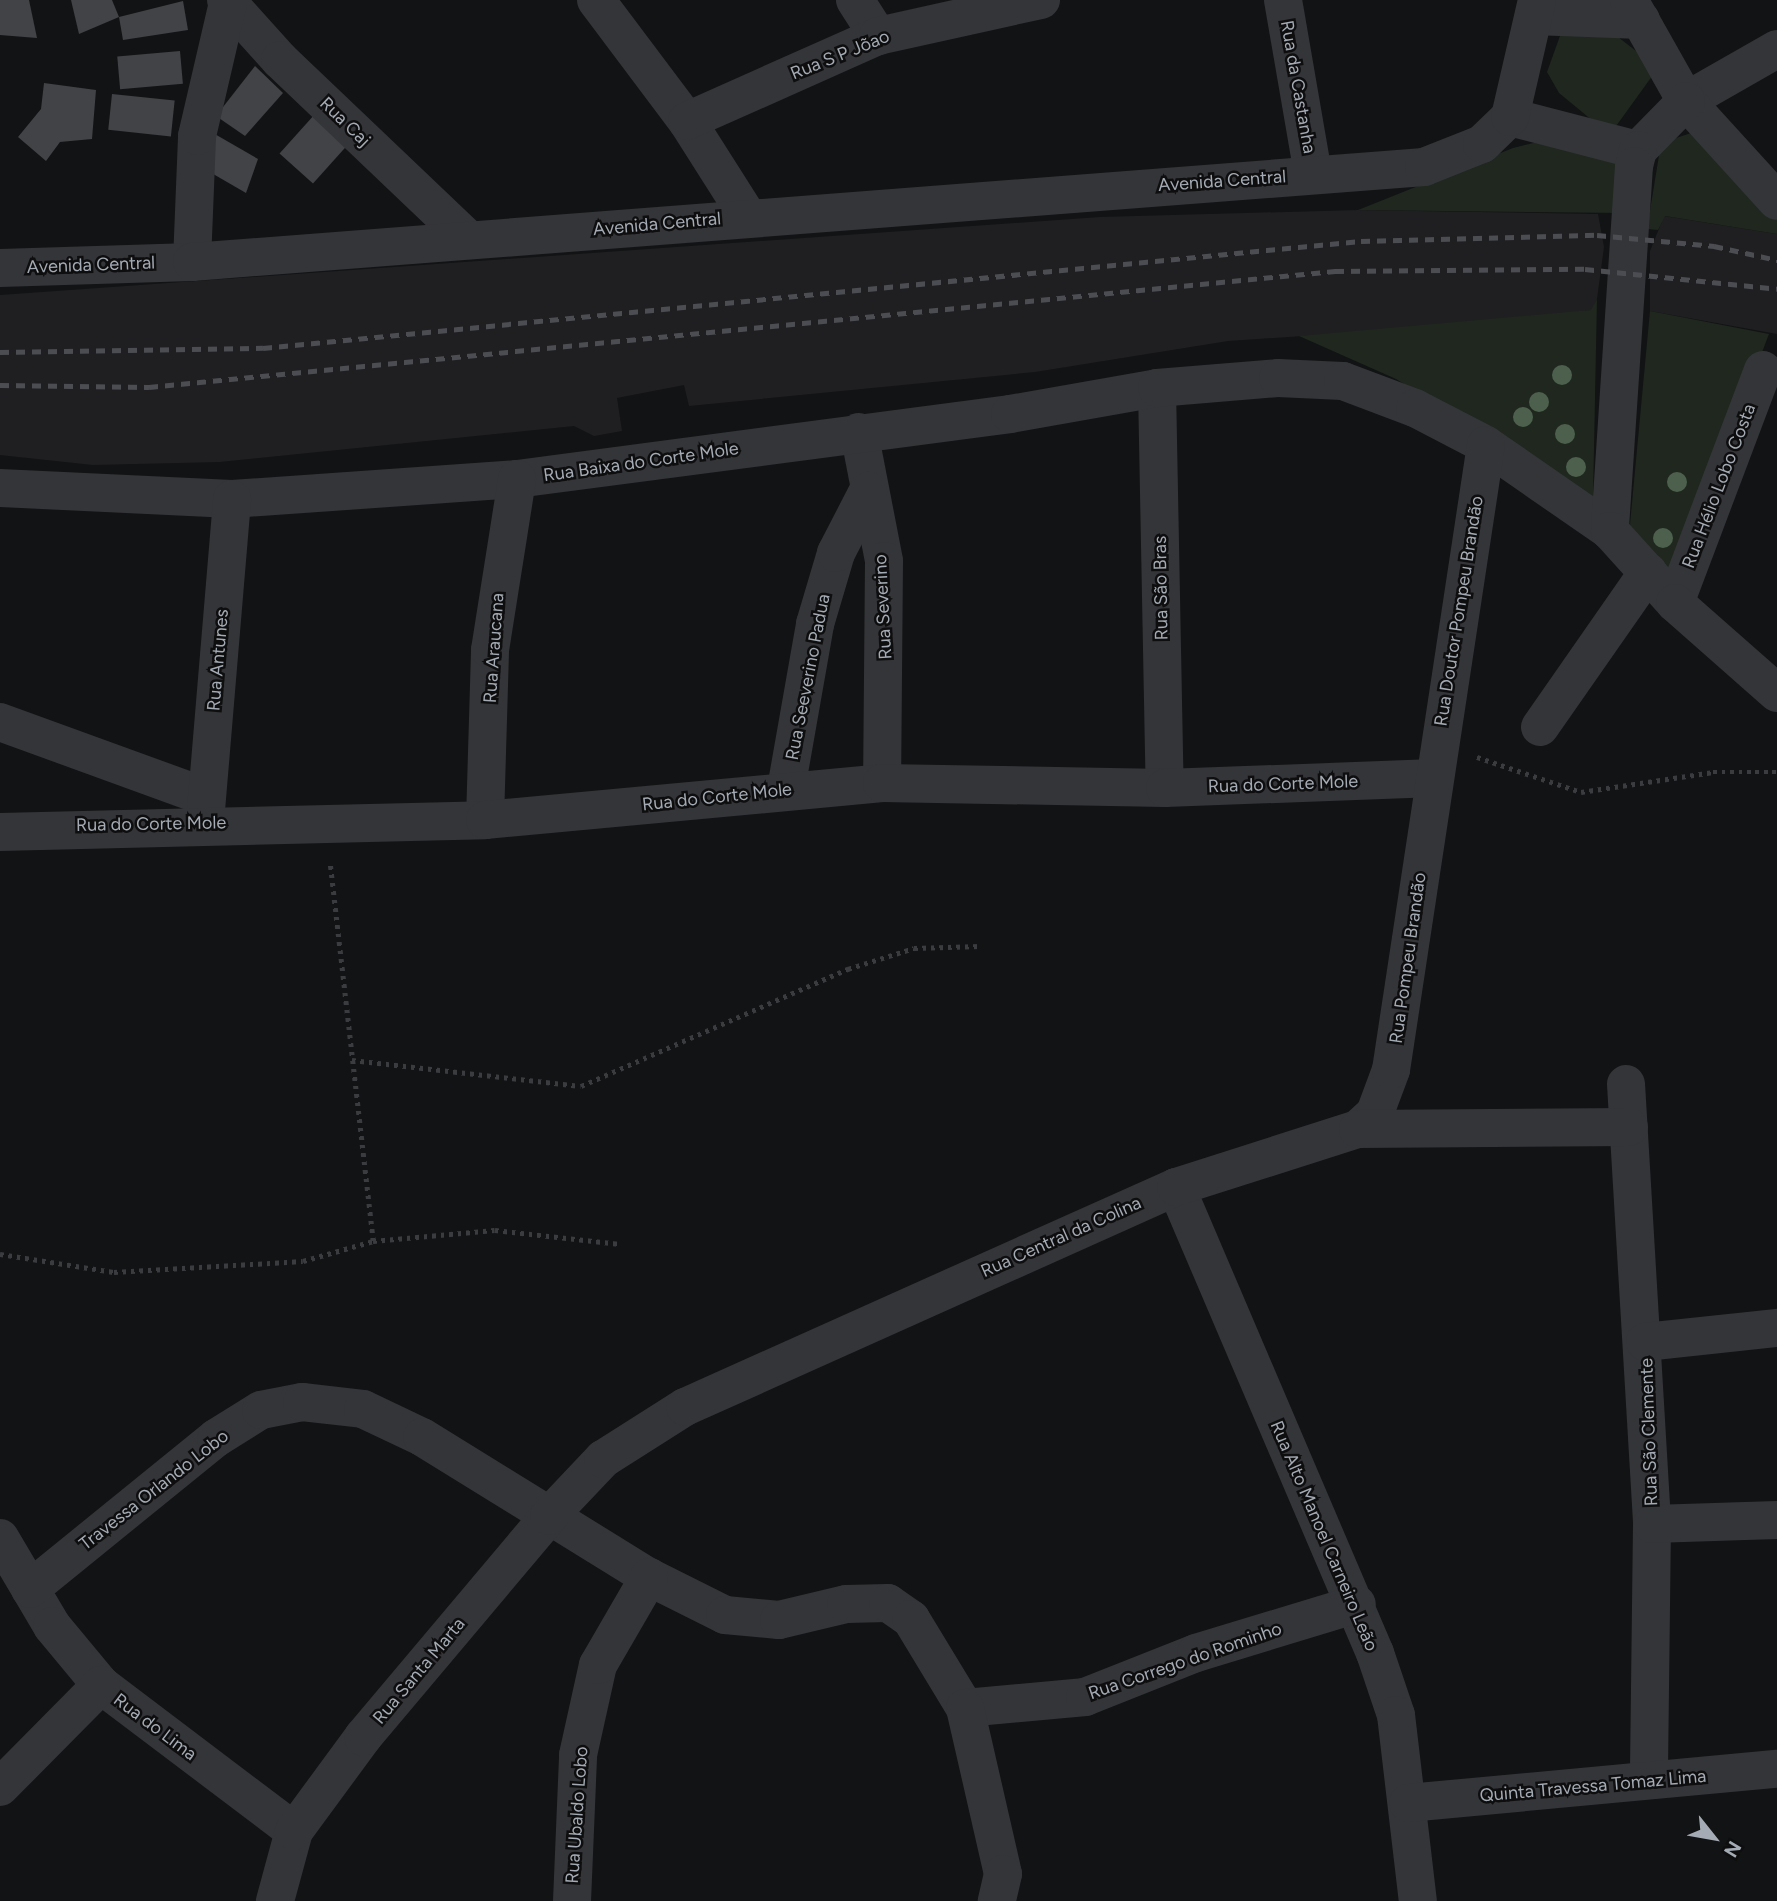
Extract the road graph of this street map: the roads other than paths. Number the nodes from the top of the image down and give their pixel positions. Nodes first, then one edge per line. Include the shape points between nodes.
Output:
1 (596, 0) edge
2 (855, 0) edge
3 (1041, 0) edge
4 (1283, 0) edge
5 (227, 1) edge
6 (1536, 8) edge
7 (1635, 10) edge
8 (878, 36) junction
9 (1777, 49) edge
10 (1686, 101) junction
11 (1510, 117) junction
12 (687, 121) junction
13 (1638, 150) junction
14 (1313, 174) junction
15 (1777, 201) edge
16 (748, 217) junction
17 (469, 240) junction
18 (192, 262) junction
19 (0, 268) edge
20 (1763, 370) dead end
21 (1157, 388) junction
22 (859, 432) junction
23 (1486, 445) junction
24 (517, 479) junction
25 (0, 488) edge
26 (868, 491) junction
27 (232, 499) junction
28 (1610, 531) junction
29 (1648, 572) junction
30 (1675, 603) junction
31 (1777, 693) edge
32 (0, 722) edge
33 (1540, 727) dead end
34 (1436, 762) junction
35 (882, 783) junction
36 (1165, 788) junction
37 (786, 789) junction
38 (205, 810) junction
39 (485, 820) junction
40 (0, 832) edge
41 (1626, 1084) dead end
42 (1629, 1127) junction
43 (1358, 1129) junction
44 (1175, 1187) junction
45 (1777, 1328) edge
46 (1645, 1342) junction
47 (549, 1516) junction
48 (1777, 1520) edge
49 (1652, 1524) junction
50 (0, 1538) edge
51 (649, 1577) junction
52 (30, 1589) junction
53 (1357, 1604) junction
54 (101, 1685) junction
55 (965, 1708) junction
56 (1777, 1769) edge
57 (1649, 1780) junction
58 (0, 1787) edge
59 (1408, 1803) junction
60 (294, 1831) junction
61 (275, 1901) edge
62 (572, 1901) edge
63 (997, 1901) edge
64 (1418, 1901) edge

1 - 12 street
2 - 8 street
3 - 8 street, Rua S P Jõao
4 - 14 street, Rua da Castanha
5 - 17 street, Rua Caj
5 - 18 street via 197,136
6 - 7 street
6 - 11 street
7 - 10 street
8 - 12 street, Rua S P Jõao
9 - 10 street
10 - 13 street
10 - 15 street
11 - 13 street
11 - 14 street, Avenida Central via 1482,144 1424,167
12 - 16 street
13 - 28 street
14 - 16 street, Avenida Central
16 - 17 street, Avenida Central
17 - 18 street, Avenida Central
18 - 19 street, Avenida Central
20 - 30 street, Rua Hélio Lobo Costa
21 - 22 street, Rua Baixa do Corte Mole
21 - 23 street, Rua Baixa do Corte Mole via 1278,378 1343,381
21 - 36 street, Rua São Bras
22 - 24 street, Rua Baixa do Corte Mole
22 - 26 street, Rua Severino
23 - 28 street, Rua Baixa do Corte Mole
23 - 34 street, Rua Doutor Pompeu Brandão
24 - 27 street, Rua Baixa do Corte Mole
24 - 39 street, Rua Araucana via 490,650
25 - 27 street, Rua Baixa do Corte Mole
26 - 35 street, Rua Severino via 884,561
26 - 37 street, Rua Seeverino Padua via 836,553 815,624
27 - 38 street, Rua Antunes
28 - 29 street, Rua Baixa do Corte Mole
29 - 30 street, Rua Baixa do Corte Mole
29 - 33 street
30 - 31 street, Rua Baixa do Corte Mole
32 - 38 street
34 - 36 street, Rua do Corte Mole
34 - 43 street, Rua Pompeu Brandão via 1391,1070 1375,1113
35 - 36 street, Rua do Corte Mole
35 - 37 street, Rua do Corte Mole
37 - 39 street, Rua do Corte Mole
38 - 39 street, Rua do Corte Mole via 326,825
38 - 40 street, Rua do Corte Mole
41 - 42 street, Rua São Clemente
42 - 43 street, Rua Central da Colina
42 - 46 street, Rua São Clemente
43 - 44 street, Rua Central da Colina
44 - 47 street, Rua Central da Colina via 685,1407 603,1459
44 - 53 street, Rua Alto Manoel Carneiro Leão
45 - 46 street
46 - 49 street, Rua São Clemente
47 - 51 street
47 - 52 street, Travessa Orlando Lobo via 422,1437 363,1409 302,1402 261,1410 216,1438
47 - 60 street, Rua Santa Marta via 363,1737
48 - 49 street
49 - 57 street, Rua São Clemente
50 - 52 street, Rua do Lima
51 - 55 street via 750,1621 888,1603 911,1619
51 - 62 street, Rua Ubaldo Lobo via 597,1665 578,1755
52 - 54 street, Rua do Lima
53 - 55 street, Rua Corrego do Rominho via 1196,1653 1085,1697
53 - 59 street, Rua Alto Manoel Carneiro Leão via 1395,1715
54 - 58 street
54 - 60 street, Rua do Lima
55 - 63 street via 1003,1874
56 - 57 street, Quinta Travessa Tomaz Lima
57 - 59 street, Quinta Travessa Tomaz Lima
59 - 64 street, Rua Alto Manoel Carneiro Leão
60 - 61 street

